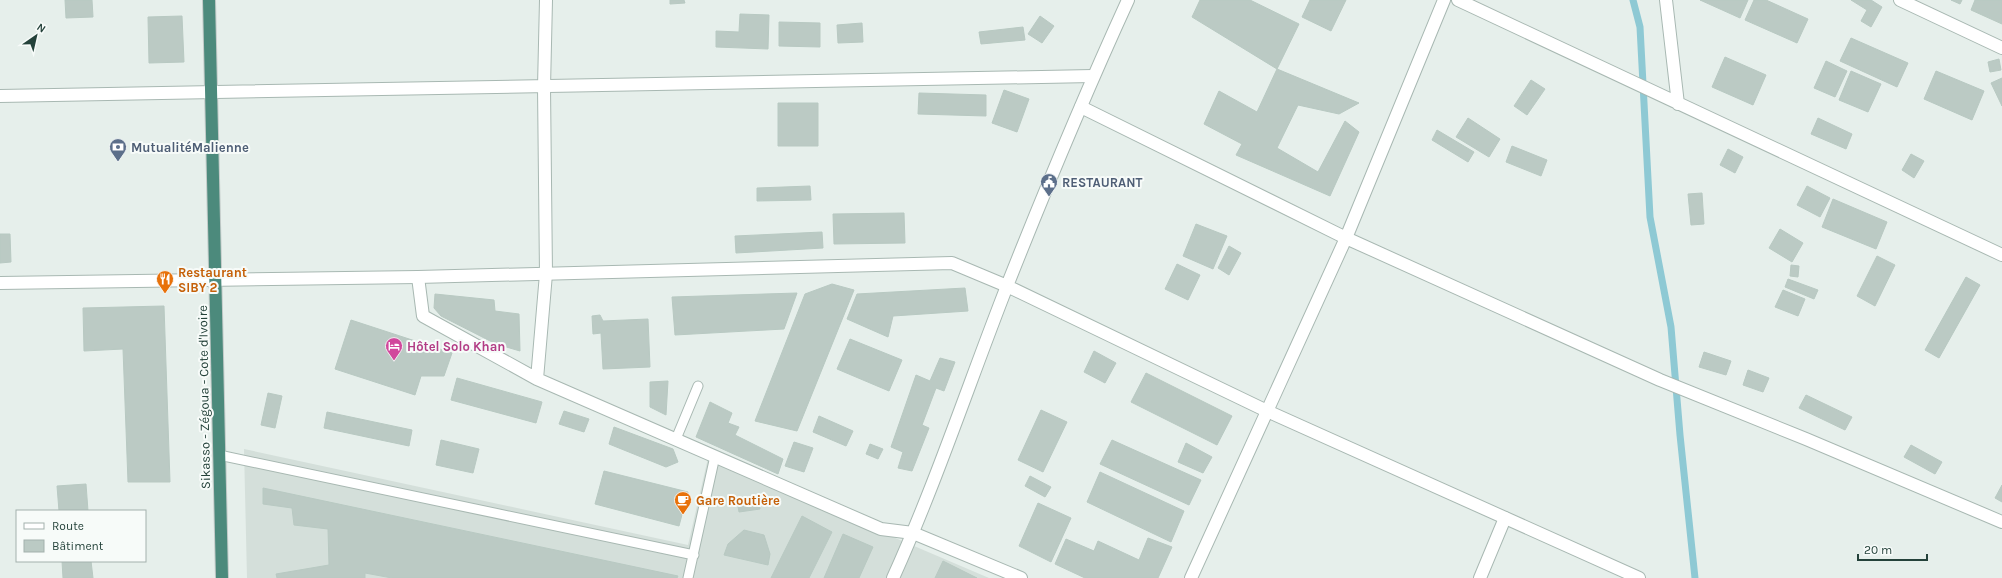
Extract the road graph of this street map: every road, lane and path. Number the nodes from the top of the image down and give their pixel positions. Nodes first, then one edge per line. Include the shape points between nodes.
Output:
1 (209, 0) edge
2 (546, 0) edge
3 (1128, 0) edge
4 (1444, 0) edge
5 (1458, 0) edge
6 (1666, 0) edge
7 (1900, 0) edge
8 (2002, 48) edge
9 (1093, 76) junction
10 (544, 87) junction
11 (210, 94) junction
12 (0, 96) edge
13 (1678, 104) junction
14 (1081, 107) junction
15 (1346, 238) junction
16 (2002, 255) edge
17 (546, 274) junction
18 (418, 277) junction
19 (216, 281) junction
20 (0, 283) edge
21 (1007, 286) junction
22 (537, 379) junction
23 (698, 386) dead end
24 (1267, 411) junction
25 (676, 439) junction
26 (219, 455) junction
27 (715, 456) junction
28 (1505, 518) junction
29 (2002, 522) edge
30 (913, 533) junction
31 (694, 554) junction
32 (222, 578) edge
33 (688, 578) edge
34 (893, 578) edge
35 (1021, 578) edge
36 (1191, 578) edge
37 (1480, 578) edge
38 (1639, 578) edge

1 - 11 highway, Sikasso - Zégoua - Cote d'Ivoire
2 - 10 street
3 - 9 street
4 - 15 street
5 - 13 street
6 - 13 street
7 - 8 street
9 - 10 street
9 - 14 street
10 - 11 street
10 - 17 street
11 - 12 street
11 - 19 highway, Sikasso - Zégoua - Cote d'Ivoire
13 - 16 street
14 - 15 street
14 - 21 street
15 - 24 street
15 - 29 street via 1660,380
17 - 18 street
17 - 21 street via 952,263
17 - 22 street
18 - 19 street
18 - 22 street via 423,316
19 - 20 street
19 - 26 highway, Sikasso - Zégoua - Cote d'Ivoire
21 - 24 street
21 - 30 street
22 - 25 street
23 - 25 lane
24 - 28 street
24 - 36 street
25 - 27 street
26 - 31 lane
26 - 32 highway, Sikasso - Zégoua - Cote d'Ivoire
27 - 30 street via 881,529
27 - 31 lane
28 - 37 street
28 - 38 street
30 - 34 street
30 - 35 street
31 - 33 lane

